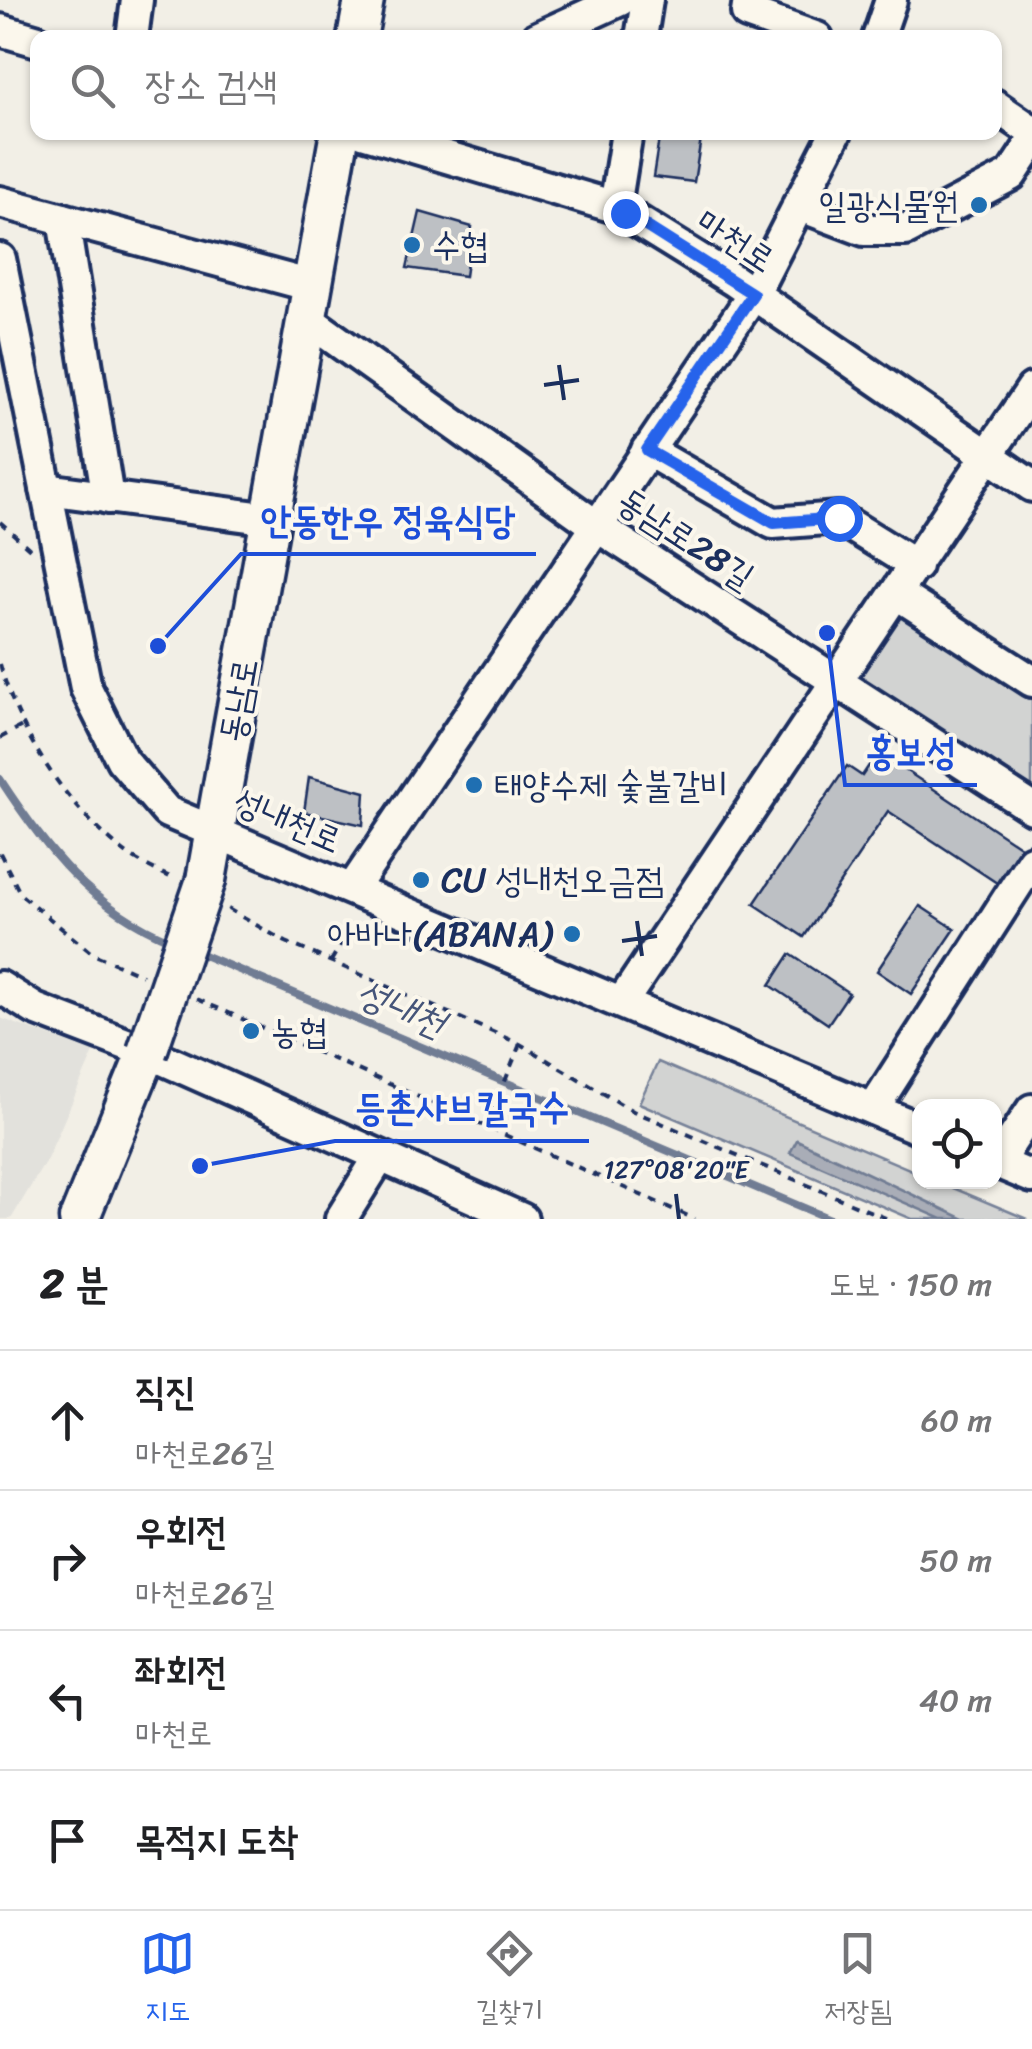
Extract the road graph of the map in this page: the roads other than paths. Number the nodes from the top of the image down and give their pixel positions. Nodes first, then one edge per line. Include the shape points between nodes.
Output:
1 (137, 0) edge
2 (364, 0) edge
3 (620, 0) edge
4 (647, 0) edge
5 (748, 0) edge
6 (0, 30) edge
7 (133, 30) edge
8 (358, 30) edge
9 (554, 30) edge
10 (642, 30) edge
11 (794, 30) edge
12 (30, 38) edge
13 (1002, 110) edge
14 (1032, 131) edge
15 (339, 140) edge
16 (390, 140) edge
17 (626, 140) edge
18 (832, 140) edge
19 (1032, 142) edge
20 (0, 202) edge
21 (798, 205) junction
22 (615, 207) junction
23 (63, 219) junction
24 (0, 259) edge
25 (753, 294) junction
26 (310, 303) junction
27 (1032, 389) edge
28 (647, 450) junction
29 (988, 456) junction
30 (1032, 486) edge
31 (46, 489) junction
32 (108, 498) junction
33 (271, 519) junction
34 (595, 525) junction
35 (916, 566) junction
36 (897, 594) junction
37 (1032, 681) edge
38 (840, 682) junction
39 (1032, 808) edge
40 (215, 829) junction
41 (1032, 861) edge
42 (361, 892) junction
43 (0, 988) edge
44 (622, 1002) junction
45 (147, 1052) junction
46 (873, 1110) junction
47 (1032, 1110) edge
48 (912, 1127) edge
49 (1002, 1153) edge
50 (379, 1158) junction
51 (1002, 1165) edge
52 (1032, 1178) edge
53 (80, 1219) edge
54 (341, 1219) edge
55 (522, 1219) edge

1 - 7 street
2 - 8 main road
3 - 9 street
4 - 10 street
5 - 11 street via 747,14
6 - 12 street
13 - 14 street
15 - 26 main road, 동남로
16 - 22 street, 마천로
17 - 22 street
18 - 21 street
19 - 21 street via 1012,175 906,230 864,230
20 - 23 street
21 - 25 street
22 - 25 street, 마천로
23 - 26 street
23 - 32 street
24 - 31 street, 성내천로
25 - 28 street
25 - 29 street, 마천로
26 - 33 main road, 동남로
26 - 34 street, 동남로28길
27 - 29 street
28 - 34 street
28 - 35 street via 774,523 839,518
29 - 30 street, 마천로
29 - 35 street
31 - 32 street
31 - 40 street, 성내천로 via 86,688 122,760 167,812
32 - 33 street
33 - 40 main road, 동남로
34 - 38 street, 동남로28길
34 - 42 street
35 - 36 street
36 - 37 street
36 - 38 street
38 - 39 street, 동남로28길
38 - 44 street
40 - 42 street, 성내천로
40 - 45 main road, 동남로, bridge via 206,880
41 - 46 street
42 - 44 street, 성내천로
43 - 45 street via 35,1010
44 - 46 street, 성내천로
45 - 50 street
45 - 53 main road
46 - 48 street, 성내천로
47 - 49 street
50 - 54 street
50 - 55 street
51 - 52 street

